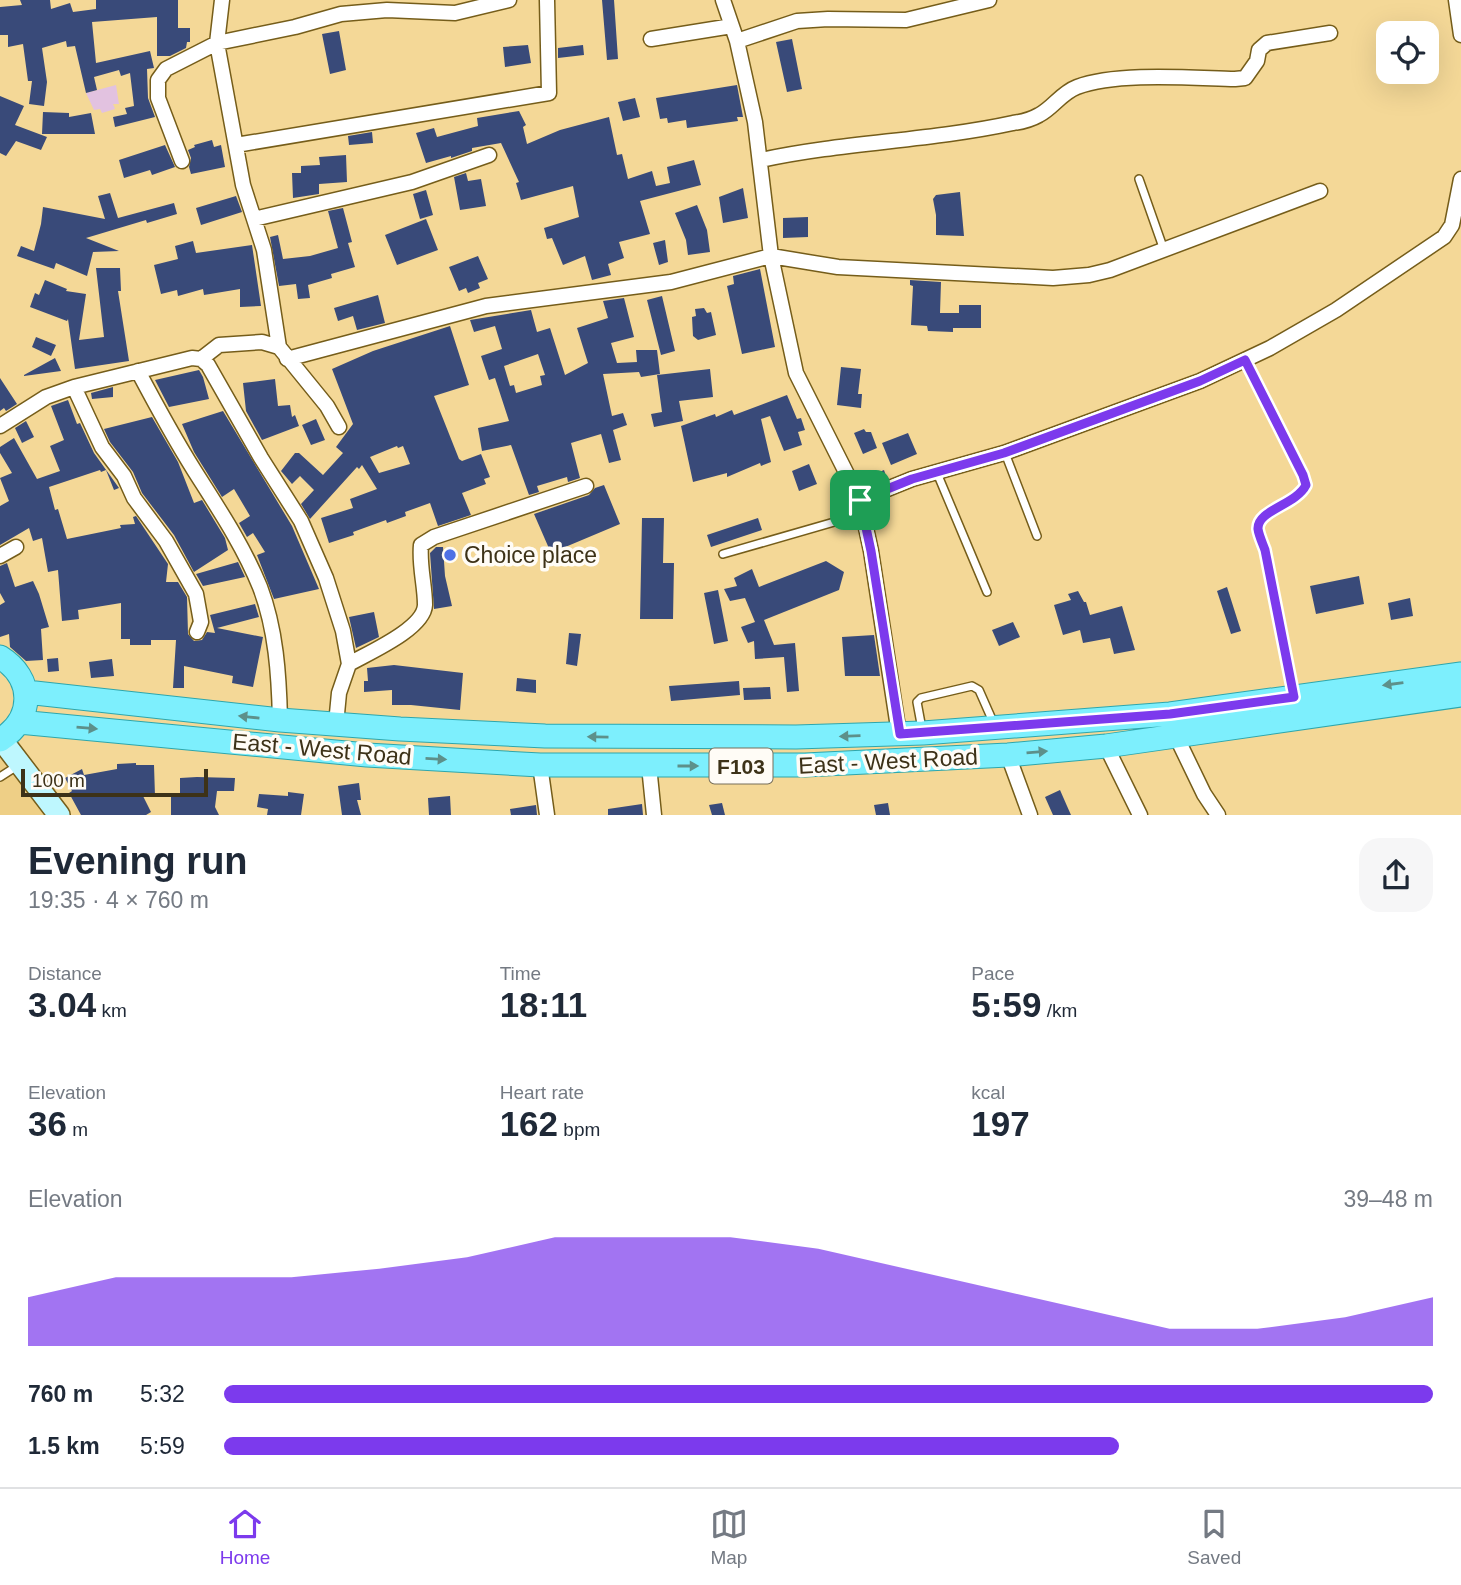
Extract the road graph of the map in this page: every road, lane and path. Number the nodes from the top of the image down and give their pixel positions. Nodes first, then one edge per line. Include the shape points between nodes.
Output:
1 (222, 0) edge
2 (509, 0) edge
3 (547, 0) edge
4 (723, 0) edge
5 (989, 0) edge
6 (1456, 0) edge
7 (926, 7) edge
8 (732, 26) junction
9 (1461, 27) edge
10 (1330, 33) dead end
11 (650, 39) dead end
12 (737, 41) junction
13 (217, 43) junction
14 (236, 145) junction
15 (489, 155) dead end
16 (761, 160) junction
17 (182, 162) dead end
18 (1139, 178) dead end
19 (1461, 178) edge
20 (1320, 191) dead end
21 (254, 219) junction
22 (1164, 250) junction
23 (771, 257) junction
24 (283, 353) junction
25 (201, 359) junction
26 (1245, 360) junction
27 (138, 371) junction
28 (74, 387) junction
29 (0, 426) edge
30 (339, 427) dead end
31 (1004, 453) junction
32 (937, 472) junction
33 (586, 486) dead end
34 (861, 507) junction
35 (1037, 536) dead end
36 (16, 547) dead end
37 (723, 554) dead end
38 (0, 556) edge
39 (987, 592) dead end
40 (197, 632) dead end
41 (0, 657) edge
42 (349, 664) junction
43 (1461, 674) edge
44 (26, 692) junction
45 (1461, 695) edge
46 (1294, 697) junction
47 (280, 720) junction
48 (19, 722) junction
49 (335, 724) junction
50 (996, 728) junction
51 (923, 733) junction
52 (900, 734) junction
53 (1176, 736) junction
54 (0, 739) edge
55 (1106, 746) junction
56 (1007, 755) junction
57 (20, 764) junction
58 (540, 765) junction
59 (649, 766) junction
60 (0, 778) edge
61 (1023, 812) edge
62 (59, 815) edge
63 (547, 815) edge
64 (654, 815) edge
65 (1139, 815) edge
66 (1218, 815) edge

1 - 13 street
2 - 13 street via 455,13 387,10 341,14
3 - 14 street via 549,93
4 - 8 street
5 - 7 street
6 - 9 street
7 - 12 street via 906,20 797,21
8 - 11 street
8 - 12 street
10 - 16 street via 1267,43 1245,78 1167,77 1090,83 1062,95 1038,116 1014,123
12 - 16 street
13 - 14 street
13 - 17 street via 166,69 158,80 158,98
14 - 21 street
15 - 21 street via 412,182
16 - 23 street
18 - 22 lane
19 - 26 street via 1452,225 1444,237 1336,310
20 - 22 street
21 - 24 street
22 - 23 street via 1110,270 1053,278 838,267
23 - 24 street via 671,282 486,306
23 - 34 street via 796,373
24 - 25 street via 262,342 219,345
24 - 30 street
25 - 27 street
25 - 42 street via 301,521 326,578
26 - 31 street
26 - 46 lane via 1306,485 1301,494 1265,515 1258,528
27 - 28 street
27 - 47 street via 239,541 261,589 279,671
28 - 29 street via 46,397
28 - 40 street via 103,447 196,594 201,622
31 - 32 street
31 - 35 lane
32 - 34 street
32 - 39 lane
33 - 42 street via 421,545 425,607 420,620
34 - 37 lane
34 - 52 street
36 - 38 street
41 - 44 main road via 21,677
42 - 49 street
43 -> 46 main road, East - West Road / F103
47 -> 44 main road, East - West Road / F103
44 - 48 main road
45 - 53 main road, East - West Road / F103
46 - 50 main road, East - West Road / F103 via 1170,714
47 - 49 main road, East - West Road / F103
48 - 54 main road
48 -> 58 main road, East - West Road / F103 via 366,755
52 -> 49 main road, East - West Road / F103 via 648,738
50 - 51 main road, East - West Road / F103
50 - 51 lane via 979,690 972,686 921,698 917,702
51 - 52 main road, East - West Road / F103
53 - 55 main road, East - West Road / F103
53 - 66 street
54 - 57 street
56 -> 55 main road, East - West Road / F103
55 - 65 street
59 -> 56 main road, East - West Road / F103 via 805,765
56 - 61 street
57 - 60 lane
57 - 62 street
58 - 59 main road, East - West Road / F103
58 - 63 street
59 - 64 street

